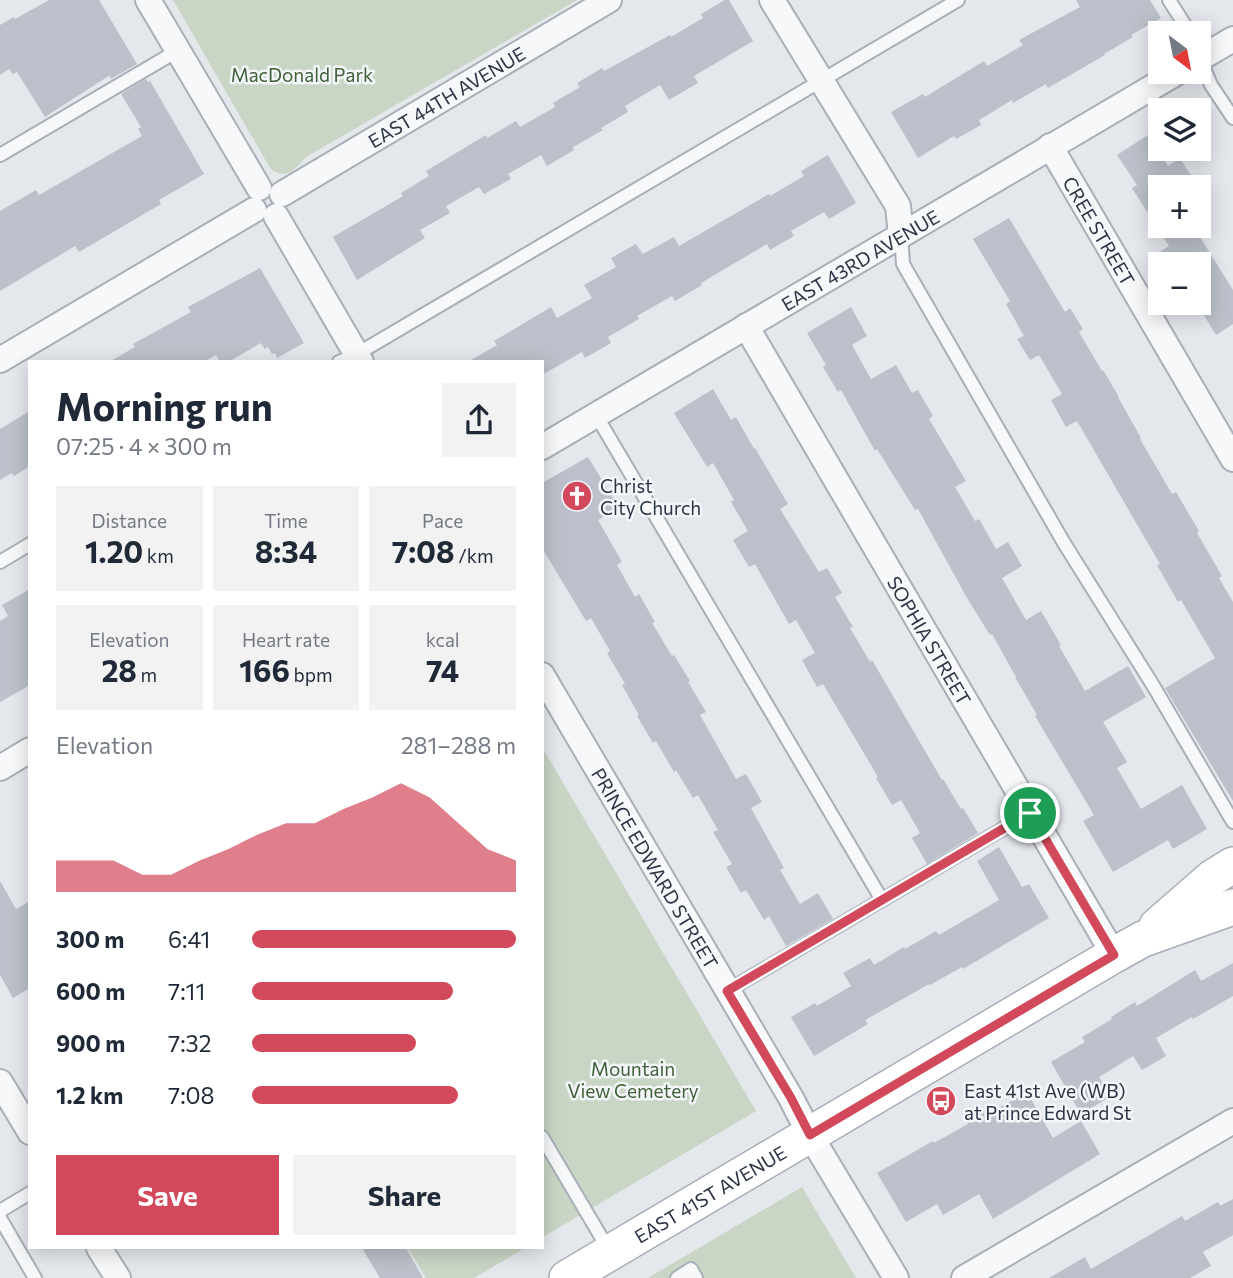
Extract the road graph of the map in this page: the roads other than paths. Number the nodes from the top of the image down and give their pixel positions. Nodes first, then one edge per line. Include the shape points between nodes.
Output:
1 (148, 0) edge
2 (609, 0) edge
3 (772, 0) edge
4 (958, 0) edge
5 (1170, 0) edge
6 (1182, 21) edge
7 (1233, 39) edge
8 (177, 51) junction
9 (1211, 51) edge
10 (820, 80) junction
11 (1157, 84) edge
12 (1211, 84) edge
13 (1233, 118) edge
14 (1050, 146) junction
15 (0, 155) edge
16 (268, 202) junction
17 (901, 235) junction
18 (746, 326) junction
19 (352, 359) edge
20 (0, 360) edge
21 (596, 415) junction
22 (544, 446) edge
23 (1233, 459) edge
24 (28, 545) edge
25 (0, 562) edge
26 (544, 678) edge
27 (28, 751) edge
28 (0, 768) edge
29 (1030, 813) junction
30 (1233, 822) edge
31 (1233, 864) edge
32 (882, 900) junction
33 (1233, 907) edge
34 (1128, 947) junction
35 (727, 991) junction
36 (0, 1082) edge
37 (1233, 1121) edge
38 (28, 1129) edge
39 (810, 1135) junction
40 (544, 1141) edge
41 (28, 1194) edge
42 (0, 1211) edge
43 (0, 1218) edge
44 (100, 1249) edge
45 (610, 1252) junction
46 (35, 1278) edge
47 (118, 1278) edge
48 (567, 1278) edge
49 (677, 1278) edge
50 (696, 1278) edge
51 (896, 1278) edge
52 (964, 1278) edge

1 - 8 street
2 - 16 street, EAST 44TH AVENUE
3 - 10 street
4 - 10 lane
5 - 6 lane
7 - 9 street
8 - 15 lane
8 - 16 street
10 - 17 street via 898,206
10 - 19 lane
11 - 14 street, EAST 43RD AVENUE
12 - 13 lane
14 - 17 street, EAST 43RD AVENUE
14 - 23 street, CREE STREET
16 - 19 street
16 - 20 street, EAST 44TH AVENUE
17 - 18 street, EAST 43RD AVENUE
17 - 30 lane via 903,264
18 - 21 street, EAST 43RD AVENUE
18 - 29 street, SOPHIA STREET
21 - 22 street, EAST 43RD AVENUE
21 - 32 lane
24 - 25 lane
26 - 35 street, PRINCE EDWARD STREET
27 - 28 street
29 - 32 lane
29 - 34 street, SOPHIA STREET
31 - 34 main road, EAST 41ST AVENUE
32 - 35 lane
33 - 34 main road, EAST 41ST AVENUE
34 - 39 main road, EAST 41ST AVENUE
35 - 39 street, PRINCE EDWARD STREET
36 - 38 street
37 - 52 street
39 - 45 main road, EAST 41ST AVENUE
39 - 51 street, PRINCE EDWARD STREET
40 - 45 lane
41 - 42 lane
43 - 46 lane
44 - 47 street
45 - 48 main road, EAST 41ST AVENUE
49 - 50 lane via 691,1269

